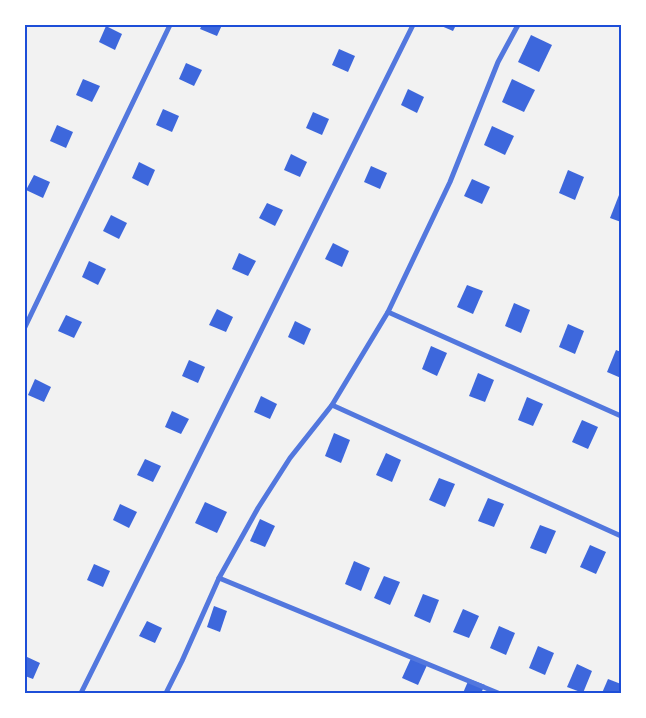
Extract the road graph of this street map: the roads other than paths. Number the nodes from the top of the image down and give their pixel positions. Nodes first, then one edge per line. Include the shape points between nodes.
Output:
1 (170, 25) edge
2 (413, 25) edge
3 (518, 25) edge
4 (388, 312) junction
5 (25, 327) edge
6 (332, 405) junction
7 (621, 416) edge
8 (621, 536) edge
9 (219, 578) junction
10 (81, 693) edge
11 (166, 693) edge
12 (498, 693) edge

1 - 5 street
2 - 10 street
3 - 4 street via 498,62 450,182
4 - 6 street
4 - 7 street
6 - 8 street
6 - 9 street via 290,458
9 - 11 street
9 - 12 street

